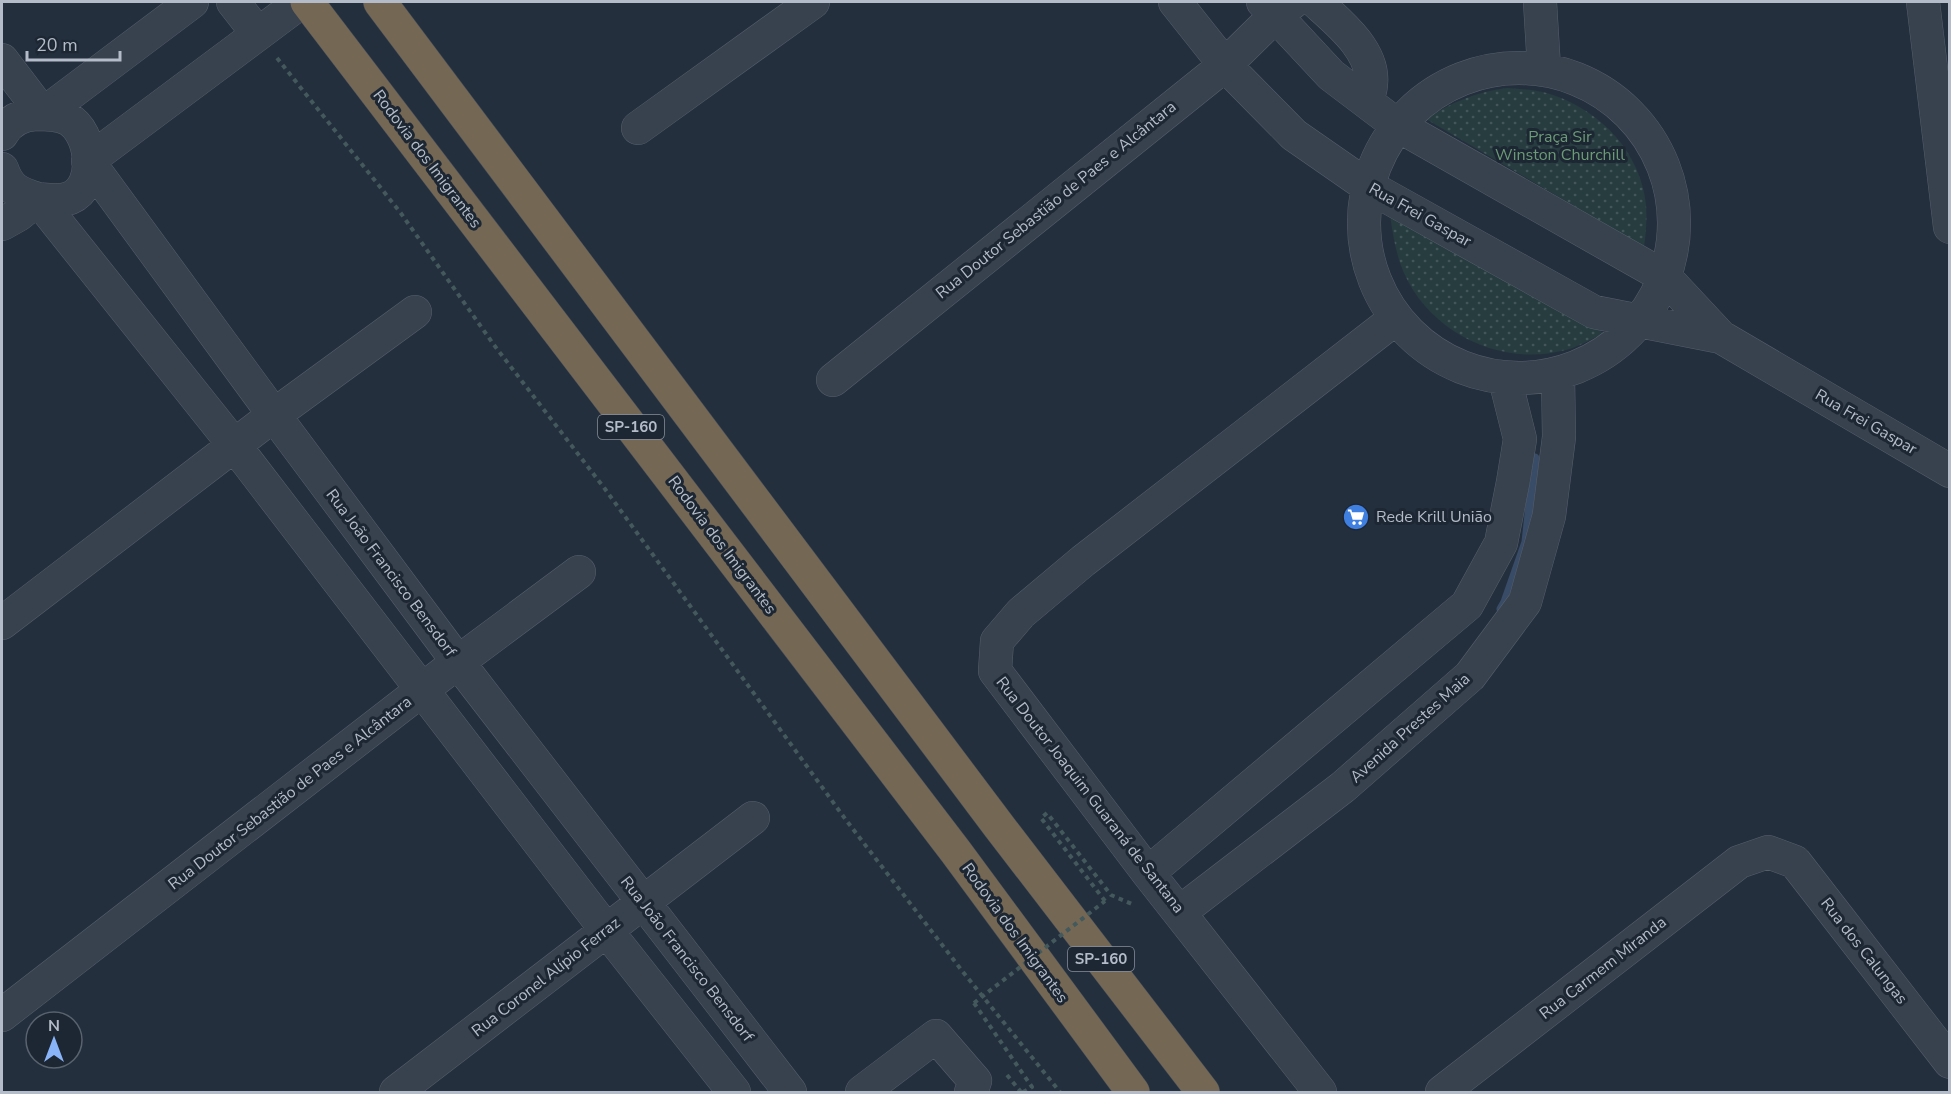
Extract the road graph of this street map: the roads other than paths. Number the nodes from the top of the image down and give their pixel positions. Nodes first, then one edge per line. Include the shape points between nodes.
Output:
1 (192, 2) edge
2 (233, 2) edge
3 (301, 2) edge
4 (307, 2) edge
5 (380, 2) edge
6 (813, 2) edge
7 (1175, 2) edge
8 (1316, 2) edge
9 (1540, 2) edge
10 (1923, 2) edge
11 (1277, 6) edge
12 (258, 34) junction
13 (2, 60) edge
14 (1225, 64) junction
15 (1544, 68) junction
16 (1367, 102) junction
17 (43, 114) junction
18 (1397, 125) junction
19 (638, 128) dead end
20 (2, 134) edge
21 (88, 162) junction
22 (2, 169) edge
23 (1366, 184) junction
24 (38, 200) junction
25 (2, 224) edge
26 (1950, 227) edge
27 (1665, 277) junction
28 (416, 312) dead end
29 (1395, 319) junction
30 (1636, 321) junction
31 (1721, 337) junction
32 (1558, 375) junction
33 (1504, 379) junction
34 (833, 380) dead end
35 (274, 415) junction
36 (235, 446) junction
37 (1950, 471) edge
38 (579, 572) dead end
39 (2, 623) edge
40 (458, 662) junction
41 (423, 691) junction
42 (753, 818) dead end
43 (1768, 852) joint
44 (1148, 873) junction
45 (642, 902) junction
46 (1180, 912) junction
47 (607, 931) junction
48 (2, 1015) edge
49 (1950, 1062) edge
50 (396, 1092) edge
51 (734, 1092) edge
52 (790, 1092) edge
53 (862, 1092) edge
54 (971, 1092) edge
55 (1133, 1092) edge
56 (1203, 1092) edge
57 (1320, 1092) edge
58 (1443, 1092) edge

1 - 17 street
2 - 12 street
3 - 12 street
4 - 55 highway, Rodovia dos Imigrantes / SP-160 via 956,852
5 - 56 highway, SP-160
6 - 19 street
7 - 14 street, Rua Frei Gaspar
8 - 16 street via 1348,31 1369,64 1372,82
9 - 15 street
10 - 26 street
11 - 14 street, Rua Doutor Sebastião de Paes e Alcântara
11 - 16 street, Rua Frei Gaspar via 1331,75
12 - 21 street
13 - 17 street
14 - 23 street, Rua Frei Gaspar via 1294,135
14 - 34 street, Rua Doutor Sebastião de Paes e Alcântara
15 - 18 street via 1489,69 1438,89
15 - 27 street via 1610,95 1657,148 1677,215 1672,260
16 - 18 street, Rua Frei Gaspar
17 - 20 street via 16,118
17 - 21 street, Rua João Francisco Bensdorf via 70,119 80,129 87,143
18 - 23 street
18 - 27 street, Rua Frei Gaspar
21 - 24 street via 82,189 70,198
21 - 35 street, Rua João Francisco Bensdorf
22 - 24 street via 19,193
23 - 29 street via 1362,227 1371,276
23 - 30 street, Rua Frei Gaspar via 1594,312
24 - 25 street
24 - 36 street
27 - 30 street via 1653,304
27 - 31 street, Rua Frei Gaspar
28 - 35 street
29 - 33 street via 1444,360
29 - 44 street, Rua Doutor Joaquim Guaraná de Santana via 1083,561 1021,613 997,641 995,671
30 - 31 street, Rua Frei Gaspar
30 - 32 street via 1610,349
31 - 37 street, Rua Frei Gaspar
32 - 33 street
32 - 46 street, Avenida Prestes Maia via 1559,437 1549,516 1525,602 1470,676 1343,787
33 - 44 street via 1520,439 1513,483 1501,543 1467,604
35 - 36 street
35 - 40 street, Rua João Francisco Bensdorf
36 - 39 street
36 - 41 street
38 - 40 street, Rua Doutor Sebastião de Paes e Alcântara
40 - 41 street, Rua Doutor Sebastião de Paes e Alcântara
40 - 45 street, Rua João Francisco Bensdorf
41 - 47 street
41 - 48 street, Rua Doutor Sebastião de Paes e Alcântara
42 - 45 street, Rua Coronel Alípio Ferraz
43 - 49 street, Rua dos Calungas via 1795,862
43 - 58 street, Rua Carmem Miranda via 1739,862
44 - 46 street, Rua Doutor Joaquim Guaraná de Santana
45 - 47 street, Rua Coronel Alípio Ferraz
45 - 52 street, Rua João Francisco Bensdorf
46 - 57 street, Rua Doutor Joaquim Guaraná de Santana
47 - 50 street, Rua Coronel Alípio Ferraz
47 - 51 street
53 - 54 street via 936,1036 975,1081

